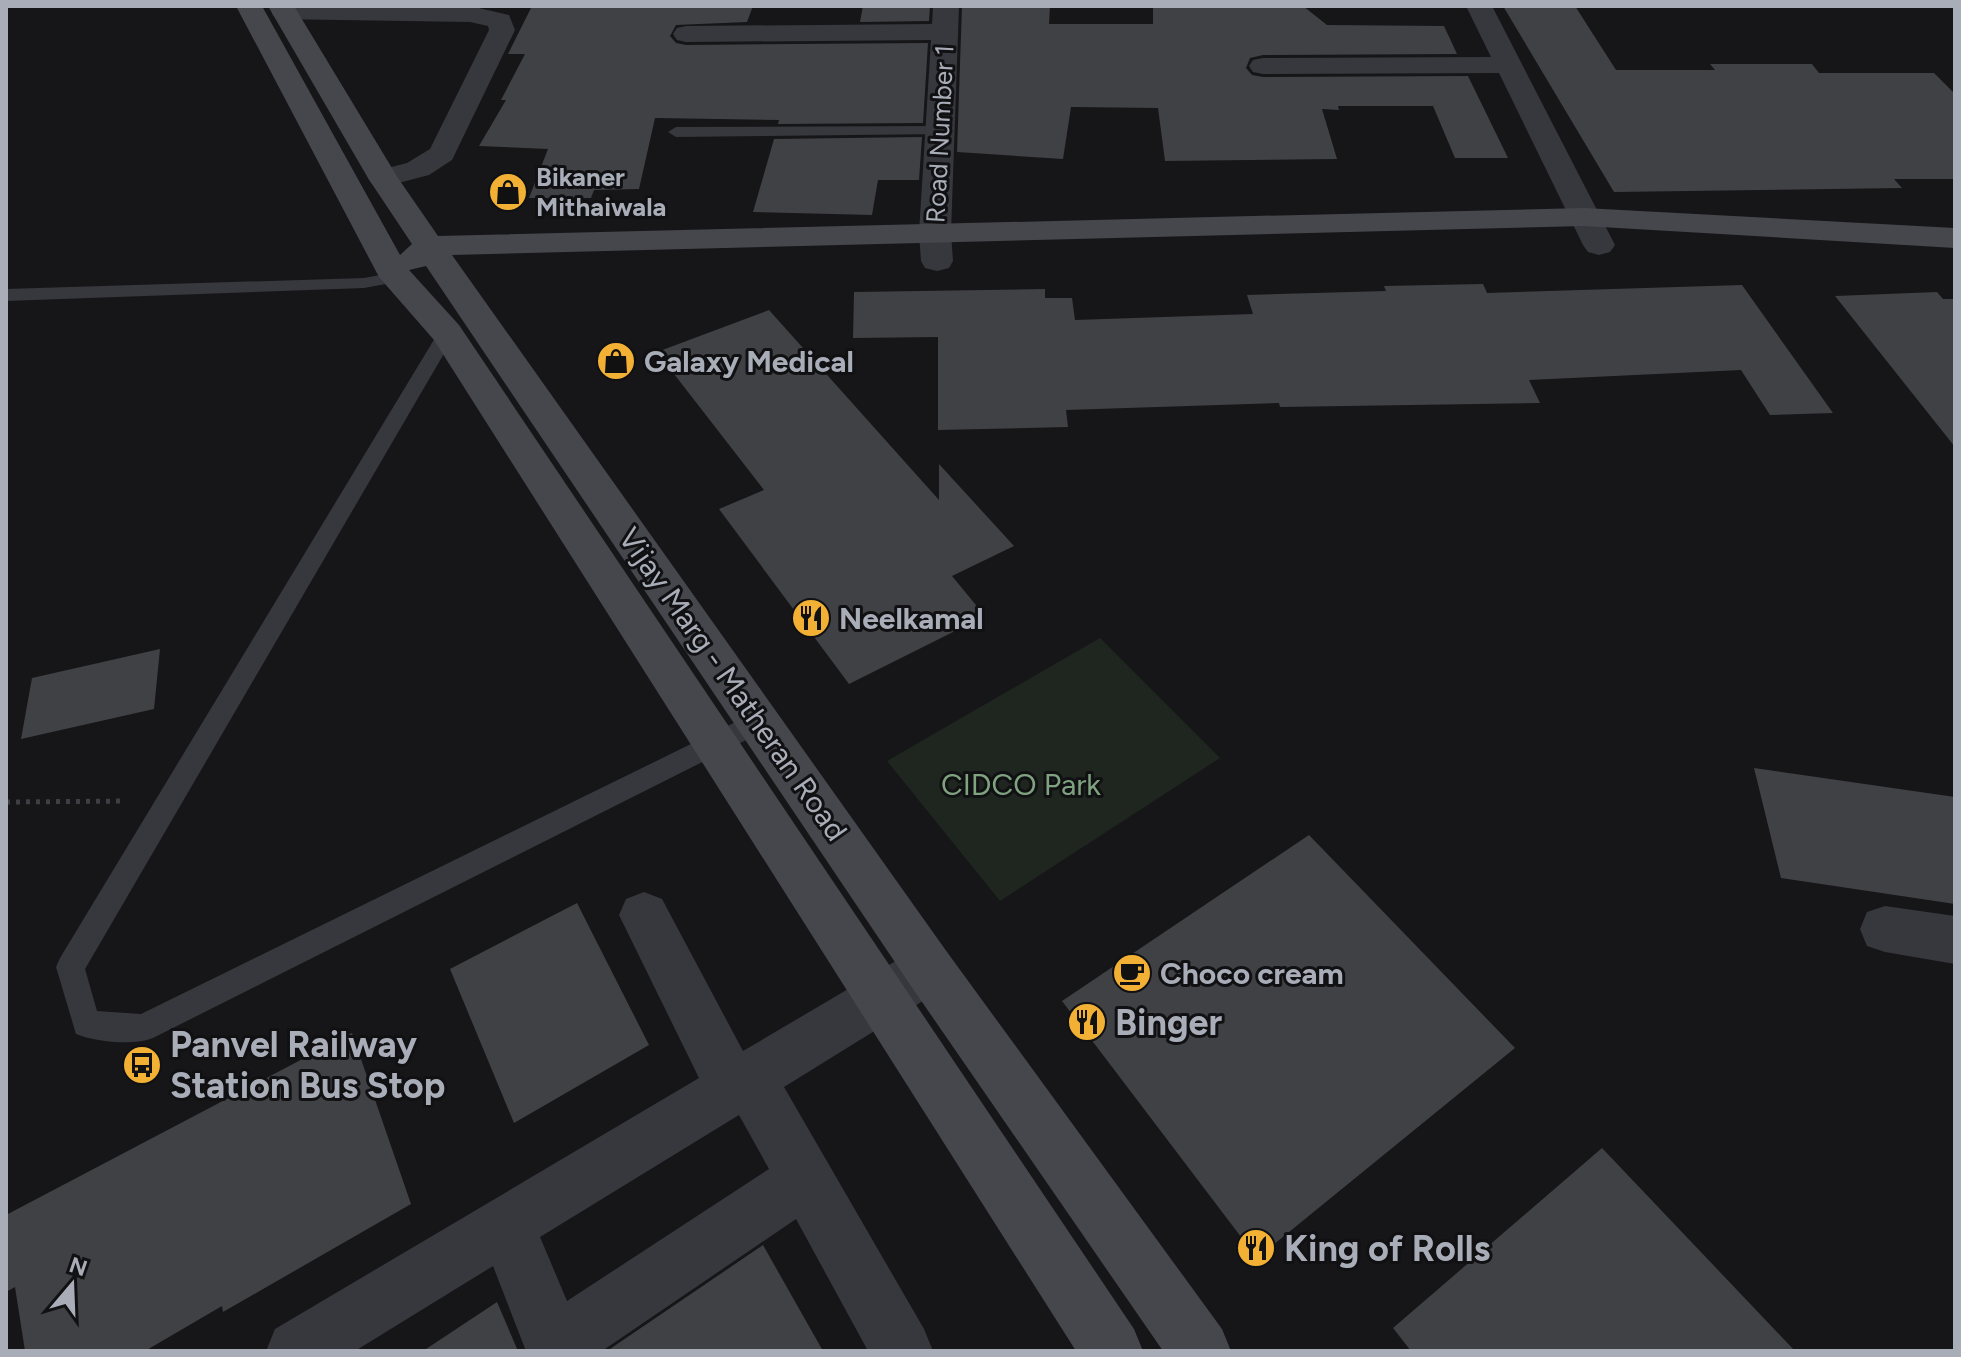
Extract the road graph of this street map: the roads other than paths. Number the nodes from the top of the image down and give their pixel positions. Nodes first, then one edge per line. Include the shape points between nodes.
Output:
1 (1479, 6) edge
2 (272, 9) edge
3 (491, 11) edge
4 (945, 19) edge
5 (686, 34) dead end
6 (1508, 65) junction
7 (1263, 66) dead end
8 (940, 131) junction
9 (676, 132) dead end
10 (383, 178) junction
11 (1592, 231) junction
12 (1955, 238) edge
13 (936, 247) junction
14 (439, 260) junction
15 (1955, 265) edge
16 (396, 277) junction
17 (6, 295) edge
18 (447, 333) junction
19 (759, 722) junction
20 (715, 744) junction
21 (644, 915) dead end
22 (1885, 929) dead end
23 (1955, 940) edge
24 (929, 969) junction
25 (881, 998) junction
26 (741, 1083) junction
27 (805, 1179) junction
28 (506, 1225) junction
29 (556, 1349) edge
30 (297, 1351) edge
31 (902, 1351) edge
32 (1112, 1351) edge
33 (1200, 1351) edge

1 - 6 street
2 - 3 street
2 - 10 main road, Vijay Marg - Matheran Road
2 - 16 main road, Vijay Marg - Matheran Road
3 - 10 street via 502,30 442,154 418,169
4 - 5 street
4 - 8 street, Road Number 1
6 - 7 street
6 - 11 street
8 - 9 lane
8 - 13 street, Road Number 1
10 - 14 main road, Vijay Marg - Matheran Road
11 - 12 main road
11 - 13 main road
11 - 15 main road
13 - 14 main road
14 - 16 main road
14 - 19 main road, Vijay Marg - Matheran Road
16 - 17 lane
16 - 18 main road, Vijay Marg - Matheran Road
18 - 20 main road, Vijay Marg - Matheran Road
18 - 20 lane via 70,967 86,1024 143,1028
19 - 20 lane
19 - 24 main road, Vijay Marg - Matheran Road
20 - 25 main road, Vijay Marg - Matheran Road
21 - 26 street
22 - 23 street
24 - 25 street
24 - 33 main road, Vijay Marg - Matheran Road
25 - 26 street
25 - 32 main road, Vijay Marg - Matheran Road
26 - 27 street
26 - 28 street
27 - 29 street
27 - 31 street
28 - 29 street
28 - 30 street

